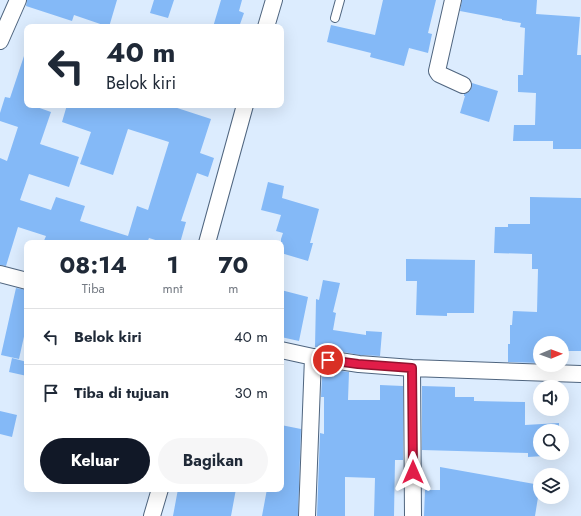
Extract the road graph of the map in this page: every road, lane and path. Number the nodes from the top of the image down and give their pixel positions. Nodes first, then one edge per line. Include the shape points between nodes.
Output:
1 (18, 0) edge
2 (274, 0) edge
3 (340, 0) edge
4 (453, 0) edge
5 (335, 18) dead end
6 (267, 24) edge
7 (0, 41) edge
8 (463, 85) dead end
9 (244, 108) edge
10 (208, 240) edge
11 (0, 274) edge
12 (24, 280) edge
13 (284, 351) edge
14 (313, 357) junction
15 (412, 368) junction
16 (581, 374) edge
17 (159, 492) edge
18 (152, 516) edge
19 (307, 516) edge
20 (413, 516) edge

1 - 7 street
2 - 6 street
3 - 5 lane
4 - 8 street via 437,71
9 - 10 street
11 - 12 street
13 - 14 street
14 - 15 street
14 - 19 street
15 - 16 street
15 - 20 street
17 - 18 street

